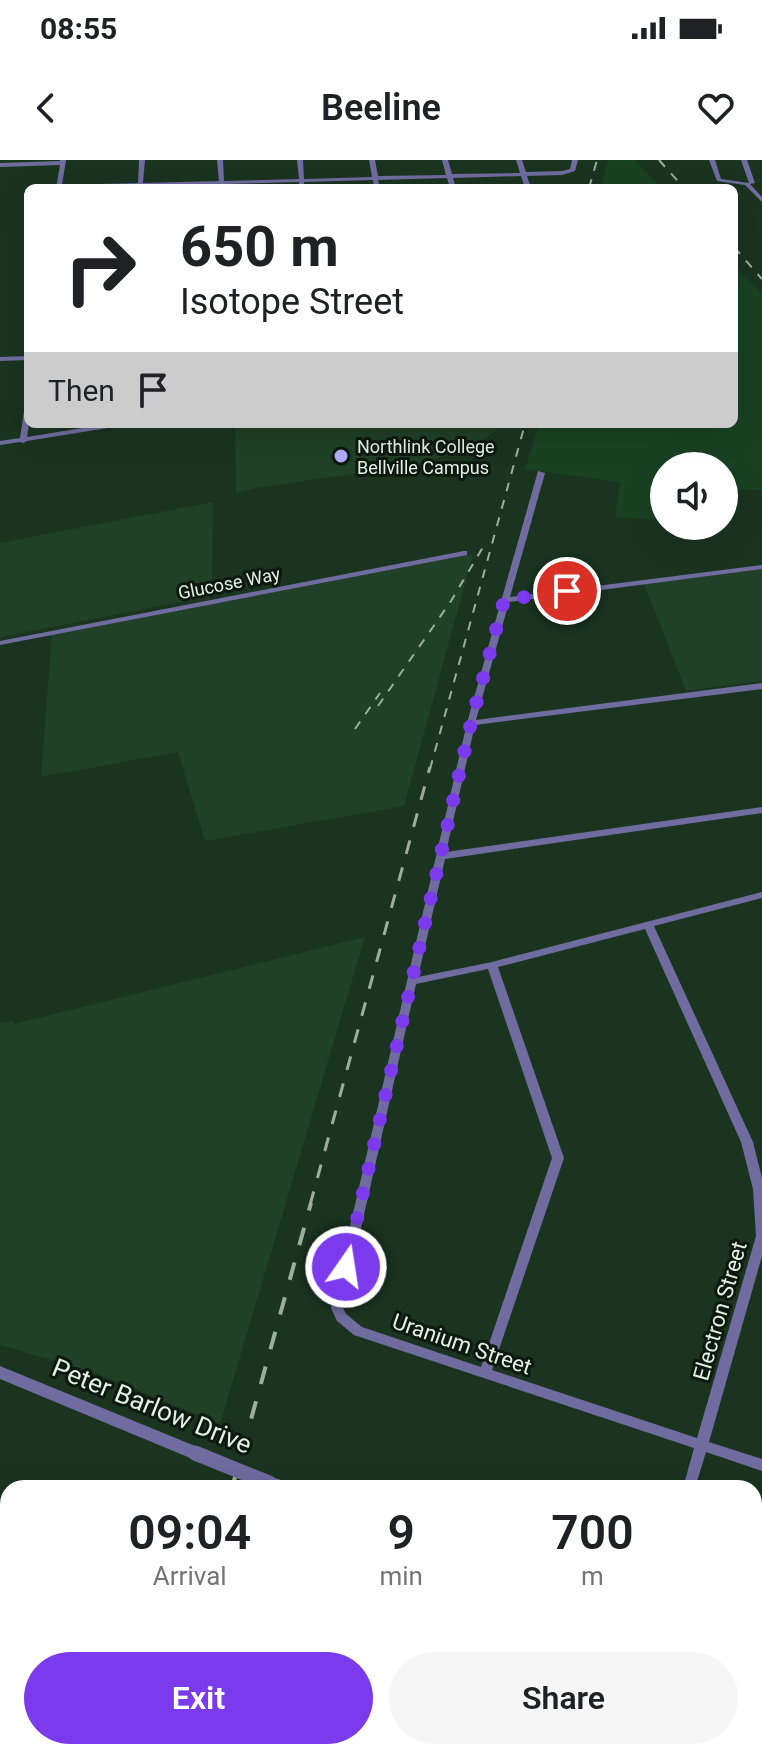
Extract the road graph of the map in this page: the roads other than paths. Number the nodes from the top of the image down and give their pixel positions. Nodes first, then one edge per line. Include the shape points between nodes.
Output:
1 (142, 160) edge
2 (220, 160) edge
3 (300, 160) edge
4 (372, 160) edge
5 (445, 160) edge
6 (519, 160) edge
7 (575, 160) edge
8 (712, 160) edge
9 (744, 160) edge
10 (63, 162) edge
11 (0, 165) edge
12 (523, 174) junction
13 (450, 177) junction
14 (375, 178) junction
15 (762, 182) edge
16 (60, 184) edge
17 (140, 184) edge
18 (222, 184) edge
19 (302, 184) edge
20 (376, 184) edge
21 (452, 184) edge
22 (527, 184) edge
23 (749, 184) junction
24 (762, 200) edge
25 (24, 358) edge
26 (0, 359) edge
27 (25, 428) edge
28 (93, 428) edge
29 (23, 441) junction
30 (0, 443) edge
31 (541, 473) dead end
32 (464, 553) dead end
33 (762, 567) edge
34 (504, 600) junction
35 (0, 643) edge
36 (762, 686) edge
37 (471, 723) junction
38 (762, 810) edge
39 (441, 856) junction
40 (762, 895) edge
41 (648, 925) junction
42 (492, 965) junction
43 (411, 982) junction
44 (0, 1372) edge
45 (485, 1373) junction
46 (702, 1445) junction
47 (762, 1465) edge
48 (263, 1480) edge
49 (691, 1480) edge

1 - 17 street
2 - 18 street
3 - 19 street
4 - 14 street
5 - 13 street
6 - 12 street
7 - 12 street via 571,171
8 - 23 street via 721,181
9 - 23 street
10 - 11 street
10 - 16 street
12 - 13 street
12 - 22 street
13 - 14 street
13 - 21 street
14 - 19 street
14 - 20 street
15 - 23 street
23 - 24 street
25 - 26 street
27 - 29 street
28 - 29 street
29 - 30 street
31 - 34 street, Uranium Street
32 - 35 street, Glucose Way
33 - 34 street
34 - 37 street, Uranium Street
36 - 37 street
37 - 39 street, Uranium Street
38 - 39 street
39 - 43 street, Uranium Street
40 - 41 street
41 - 42 street
41 - 46 street, Electron Street via 747,1142 762,1205 762,1236
42 - 43 street
42 - 45 street via 558,1158
43 - 45 street, Uranium Street via 337,1308 358,1331
44 - 48 street, Peter Barlow Drive, bridge
45 - 46 street, Uranium Street
46 - 47 street, Uranium Street
46 - 49 street, Electron Street

